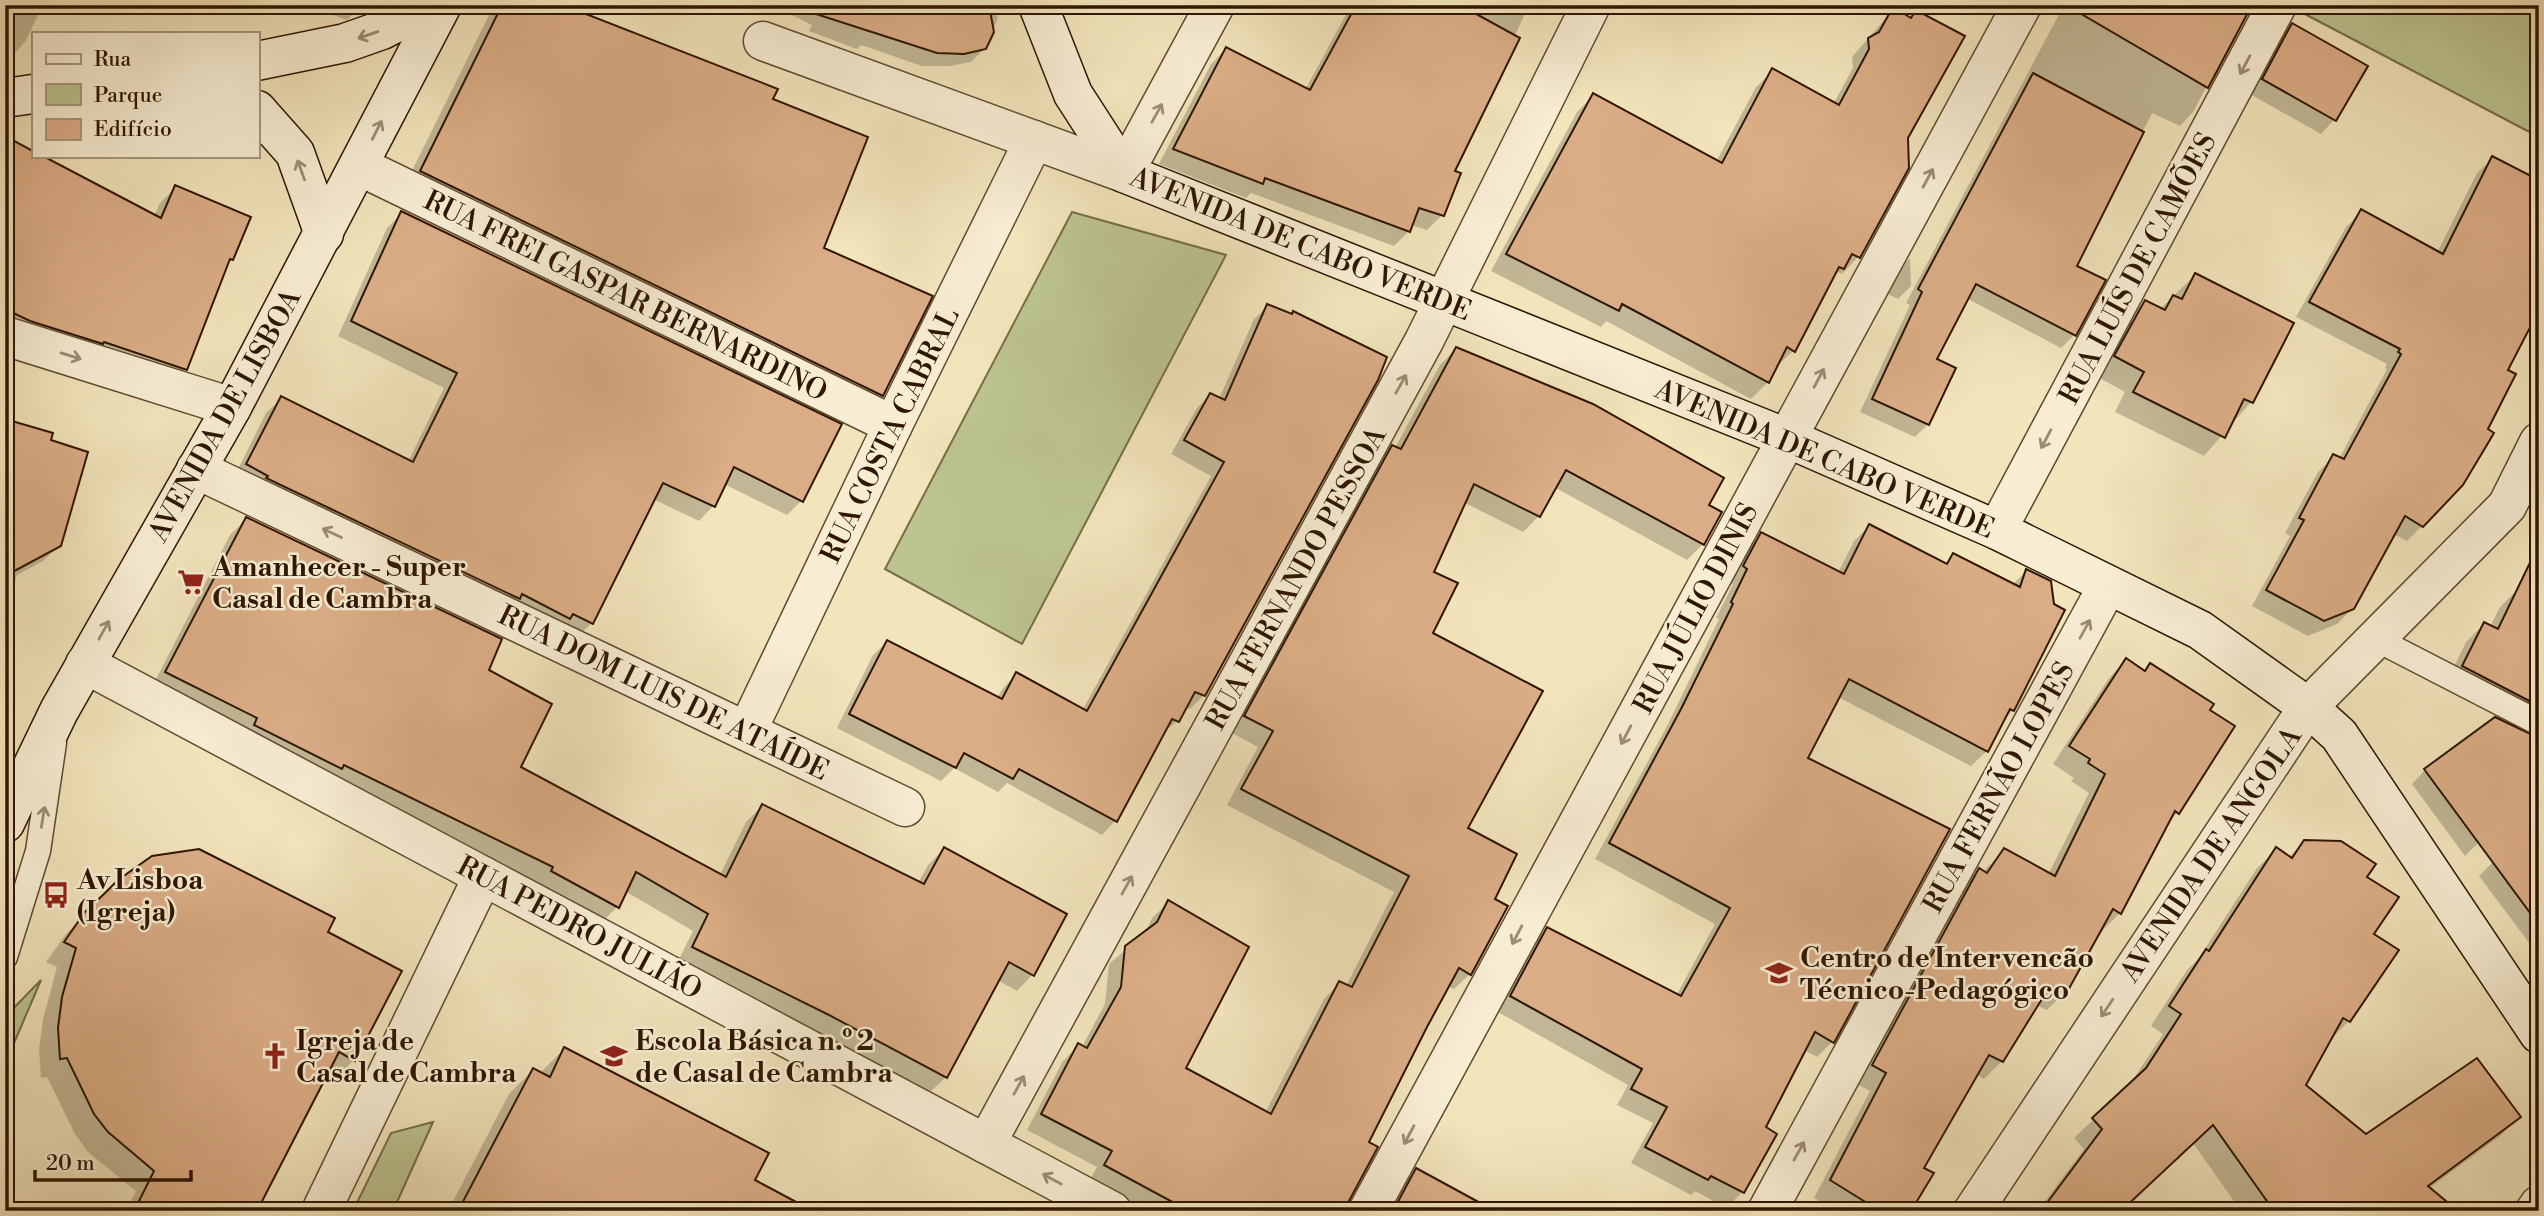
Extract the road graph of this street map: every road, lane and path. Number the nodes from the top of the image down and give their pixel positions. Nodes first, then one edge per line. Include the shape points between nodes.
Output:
1 (430, 5) edge
2 (442, 5) edge
3 (1216, 5) edge
4 (1591, 5) edge
5 (2022, 5) edge
6 (2277, 5) edge
7 (1045, 10) edge
8 (763, 41) dead end
9 (259, 61) edge
10 (32, 94) edge
11 (5, 98) edge
12 (259, 112) edge
13 (1034, 141) junction
14 (359, 166) junction
15 (1124, 173) junction
16 (324, 234) junction
17 (1443, 302) junction
18 (5, 336) edge
19 (232, 407) junction
20 (892, 425) junction
21 (1787, 438) junction
22 (2539, 442) edge
23 (196, 469) junction
24 (1997, 530) junction
25 (2109, 584) junction
26 (2376, 639) junction
27 (85, 664) junction
28 (2308, 707) junction
29 (59, 711) junction
30 (2539, 723) edge
31 (747, 731) junction
32 (905, 807) dead end
33 (5, 823) edge
34 (483, 876) junction
35 (5, 957) edge
36 (2539, 1034) edge
37 (986, 1144) junction
38 (2539, 1206) edge
39 (321, 1211) edge
40 (1112, 1211) edge
41 (1368, 1211) edge
42 (1767, 1211) edge
43 (1973, 1211) edge
44 (2535, 1211) edge

1 -> 9 street via 345,43
14 -> 2 street, AVENIDA DE LISBOA
15 -> 3 street
4 - 17 street, RUA FERNANDO PESSOA
21 -> 5 street, RUA JÚLIO DINIS
6 -> 24 street, RUA LUÍS DE CAMÕES
7 - 15 street, AVENIDA DE CABO VERDE via 1073,94
8 - 13 street
10 - 11 street
16 -> 12 street via 295,153
13 - 15 street
13 - 20 street, RUA COSTA CABRAL
14 - 16 street, AVENIDA DE LISBOA
14 - 20 street, RUA FREI GASPAR BERNARDINO
15 - 17 street, AVENIDA DE CABO VERDE
16 - 19 street, AVENIDA DE LISBOA
17 - 21 street, AVENIDA DE CABO VERDE
37 -> 17 street, RUA FERNANDO PESSOA
18 -> 19 street
19 - 23 street, AVENIDA DE LISBOA
20 - 31 street, RUA COSTA CABRAL
21 - 24 street, AVENIDA DE CABO VERDE
21 -> 41 street, RUA JÚLIO DINIS
22 - 26 street, AVENIDA DE ANGOLA via 2507,506
27 -> 23 street, AVENIDA DE LISBOA
31 -> 23 street, RUA DOM LUIS DE ATAÍDE
24 - 25 street, AVENIDA DE CABO VERDE
25 - 28 street, AVENIDA DE CABO VERDE via 2200,630
42 -> 25 street, RUA FERNÃO LOPES
26 - 28 street, AVENIDA DE ANGOLA
26 - 30 lane
27 - 29 street, AVENIDA DE LISBOA
27 - 34 street, RUA PEDRO JULIÃO
28 - 36 street, AVENIDA DE CABO VERDE via 2339,735
28 -> 43 street, AVENIDA DE ANGOLA
29 - 33 street, AVENIDA DE LISBOA
35 -> 29 lane via 38,851
31 - 32 street, RUA DOM LUIS DE ATAÍDE
34 - 37 street, RUA PEDRO JULIÃO
34 - 39 street
40 -> 37 street, RUA PEDRO JULIÃO
38 - 44 street

